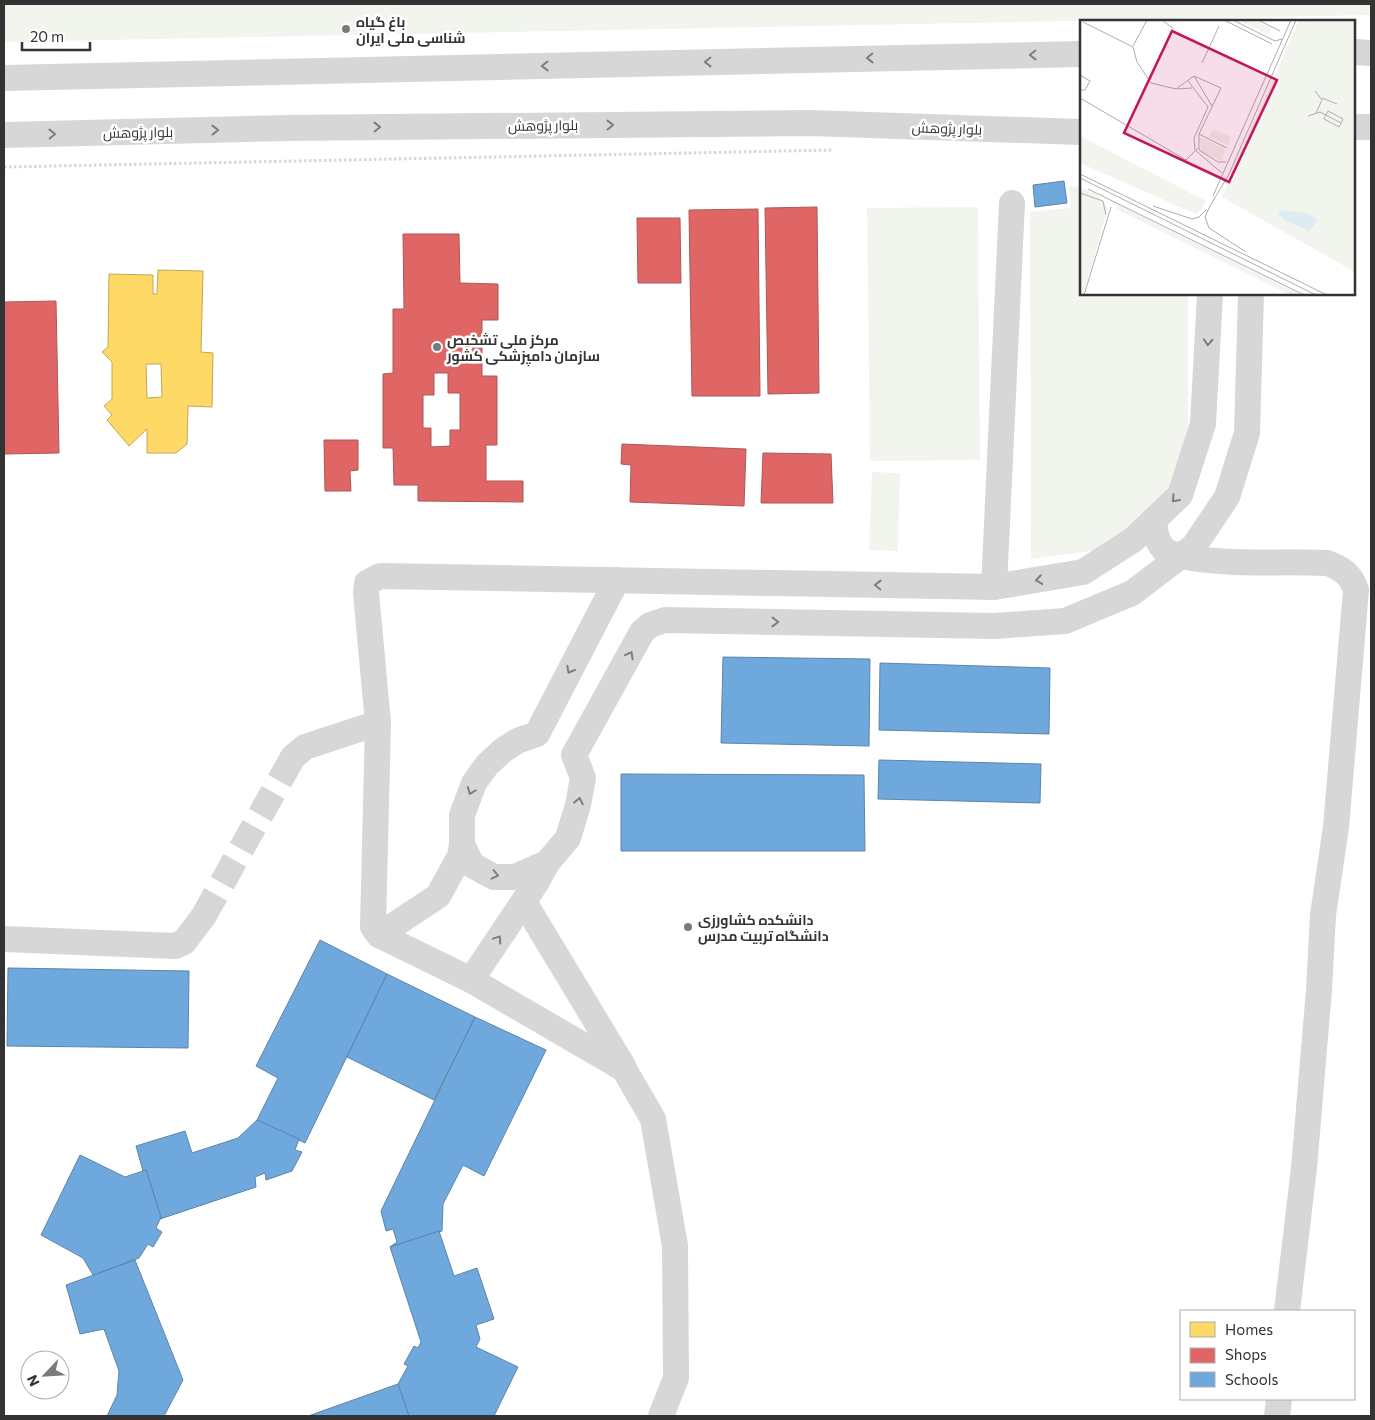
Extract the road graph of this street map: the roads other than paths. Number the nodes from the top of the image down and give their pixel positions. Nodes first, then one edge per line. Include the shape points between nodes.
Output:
1 (1355, 52) edge
2 (1371, 53) edge
3 (1080, 54) edge
4 (4, 78) edge
5 (1355, 127) edge
6 (1371, 127) edge
7 (1080, 132) edge
8 (4, 135) edge
9 (1012, 203) dead end
10 (1210, 295) edge
11 (1251, 295) edge
12 (1154, 520) junction
13 (1128, 544) junction
14 (1181, 556) junction
15 (617, 580) junction
16 (1149, 580) junction
17 (994, 587) junction
18 (378, 723) junction
19 (293, 757) tunnel mouth
20 (462, 844) junction
21 (547, 863) junction
22 (524, 902) junction
23 (203, 917) tunnel mouth
24 (379, 936) junction
25 (4, 939) edge
26 (471, 980) junction
27 (624, 1069) junction
28 (1287, 1310) edge
29 (1279, 1400) edge
30 (661, 1416) edge
31 (1277, 1416) edge

1 - 2 street
3 -> 4 street
5 - 6 street
8 -> 7 street, بلوار پژوهش via 287,128 810,123
9 - 17 street
10 -> 12 street via 1203,424 1180,494
11 - 14 street via 1247,433 1227,497 1194,546
12 - 13 street
12 - 14 street via 1160,544 1167,551
13 - 16 street via 1139,547 1148,559
13 -> 17 street via 1083,572
14 - 16 street
14 - 28 street via 1217,562 1327,563 1346,573 1356,590 1336,827 1323,915 1304,1168
17 -> 15 street
15 - 18 street via 380,576 373,579 367,583 366,593
15 -> 20 street via 537,734 502,751 474,783 462,815
21 -> 16 street via 568,838 578,805 583,778 574,755 642,632 650,625 665,620 994,626 1065,621 1132,593
18 - 19 street via 305,747
18 - 24 street via 372,916 373,928
20 -> 21 street via 472,865 494,877 515,877
20 - 24 street via 460,856 438,896
21 - 22 street
26 -> 22 street
22 - 27 street
23 - 25 street via 184,942 175,946
24 - 26 street
26 - 27 street
27 - 30 street via 654,1119 675,1246 676,1378
29 - 31 street

